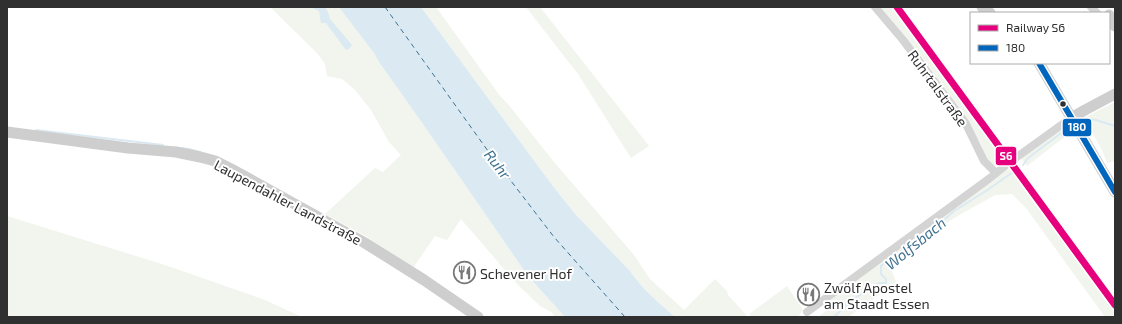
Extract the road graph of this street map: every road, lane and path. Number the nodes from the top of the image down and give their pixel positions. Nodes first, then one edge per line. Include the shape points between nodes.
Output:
1 (875, 7) edge
2 (1110, 18) edge
3 (1115, 27) edge
4 (1040, 64) edge
5 (1115, 94) edge
6 (1071, 118) junction
7 (7, 132) edge
8 (996, 173) junction
9 (1115, 192) edge
10 (807, 312) dead end
11 (478, 317) edge

1 - 8 street, Ruhrtalstraße via 966,124 984,161
2 - 3 main road
4 - 6 main road
5 - 6 main road
6 - 8 street
6 - 9 main road
7 - 11 main road, Laupendahler Landstraße via 176,152 215,161 365,243
8 - 10 street

